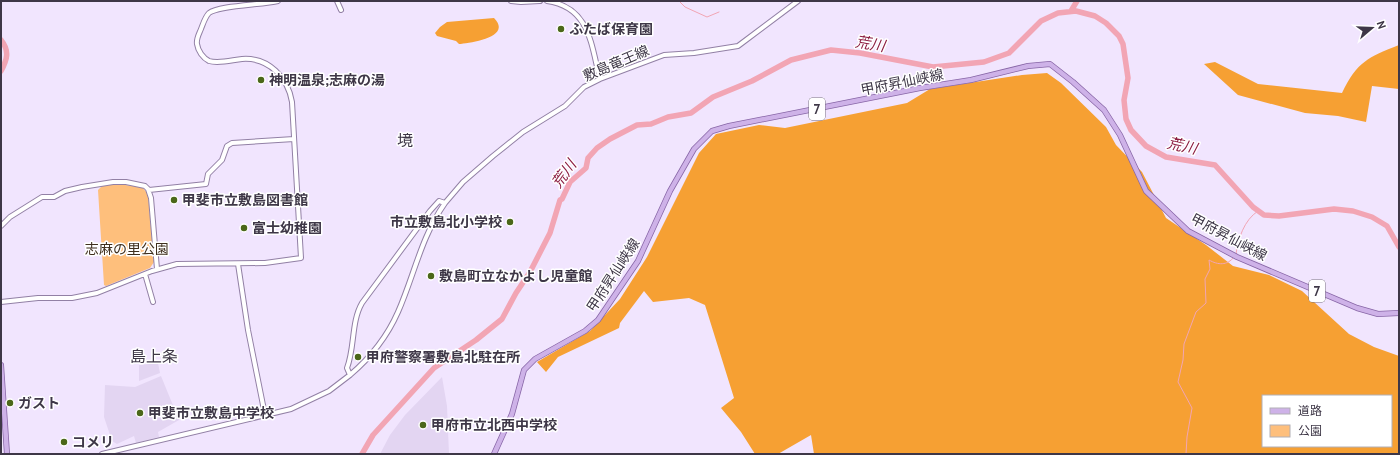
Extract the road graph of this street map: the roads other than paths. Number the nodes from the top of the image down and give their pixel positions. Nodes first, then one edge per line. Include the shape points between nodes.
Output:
1 (278, 1) edge
2 (337, 1) edge
3 (512, 1) edge
4 (540, 1) edge
5 (547, 1) edge
6 (798, 1) edge
7 (341, 10) dead end
8 (600, 79) junction
9 (294, 139) junction
10 (149, 190) junction
11 (444, 203) junction
12 (1, 226) edge
13 (238, 264) junction
14 (157, 269) junction
15 (145, 274) junction
16 (1, 302) edge
17 (153, 302) dead end
18 (1399, 313) edge
19 (1, 365) edge
20 (350, 375) junction
21 (265, 415) junction
22 (7, 454) edge
23 (102, 454) edge
24 (494, 454) edge

1 - 9 street via 212,12 206,18 197,43 203,56 212,61 252,59 280,73 290,92
2 - 7 street
3 - 4 street
5 - 8 street via 570,8 585,25
6 - 8 street, 敷島竜王線 via 738,46 664,55
8 - 11 street, 敷島竜王線 via 584,88 565,106 523,132 463,182
9 - 10 street via 232,143 227,146 222,160 208,174 206,184
9 - 13 street via 301,258
10 - 12 street via 142,185 120,181 68,190 59,196 46,196 36,200
10 - 14 street
11 - 20 street, 敷島竜王線 via 426,234 399,311 390,329 368,358
11 - 20 street, 敷島竜王線 via 439,201 423,220 358,310 347,368
13 - 14 street via 177,264
13 - 21 street
14 - 15 street
15 - 16 street via 97,292 72,298
15 - 17 street
18 - 24 main road, 甲府昇仙峡線 / 7 via 1378,314 1357,308 1236,256 1188,231 1146,191 1120,135 1104,110 1050,64 1028,66 971,80 920,88 712,131 694,149 670,191 638,261 598,320 585,331 535,359 524,370 512,414
19 - 22 main road
20 - 21 street, 敷島竜王線 via 329,391 301,405
21 - 23 street, 敷島竜王線

